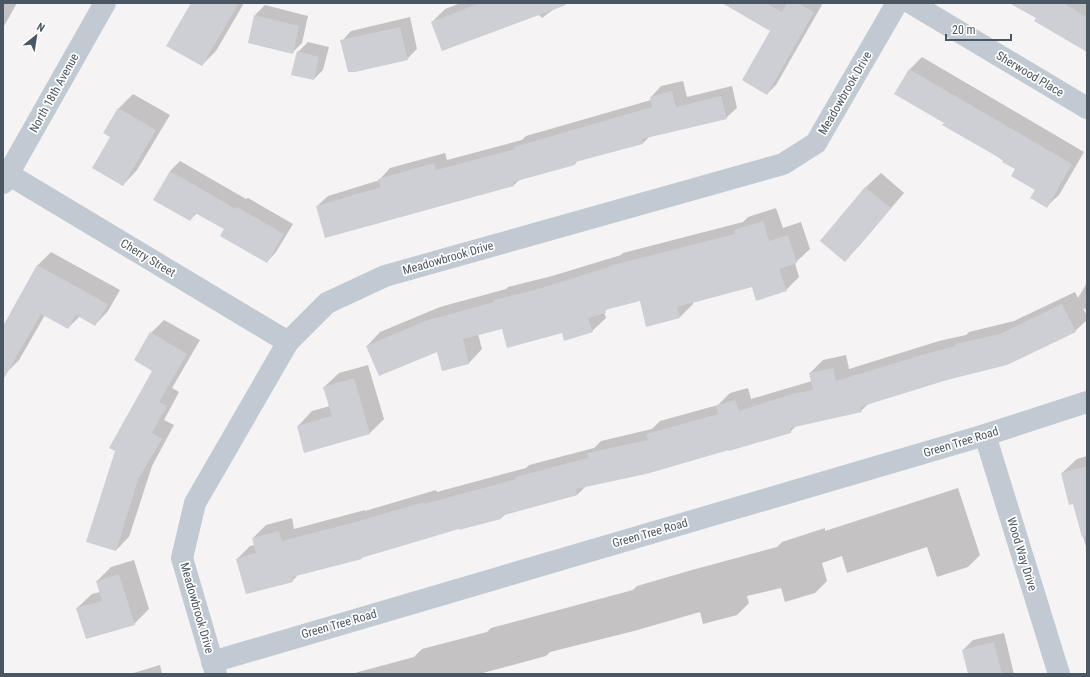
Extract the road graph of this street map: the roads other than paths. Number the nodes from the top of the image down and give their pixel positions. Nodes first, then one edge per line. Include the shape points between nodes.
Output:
1 (104, 3) edge
2 (897, 3) edge
3 (911, 3) edge
4 (1087, 108) edge
5 (5, 178) edge
6 (288, 342) junction
7 (1087, 402) edge
8 (985, 435) junction
9 (214, 668) edge
10 (1059, 674) edge

1 - 5 street, North 18th Avenue
2 - 6 street, Meadowbrook Drive via 816,143 783,164 385,276 327,303
3 - 4 street, Sherwood Place
5 - 6 street, Cherry Street
6 - 9 street, Meadowbrook Drive via 195,503 182,558
7 - 8 street, Green Tree Road
8 - 9 street, Green Tree Road
8 - 10 street, Wood Way Drive

